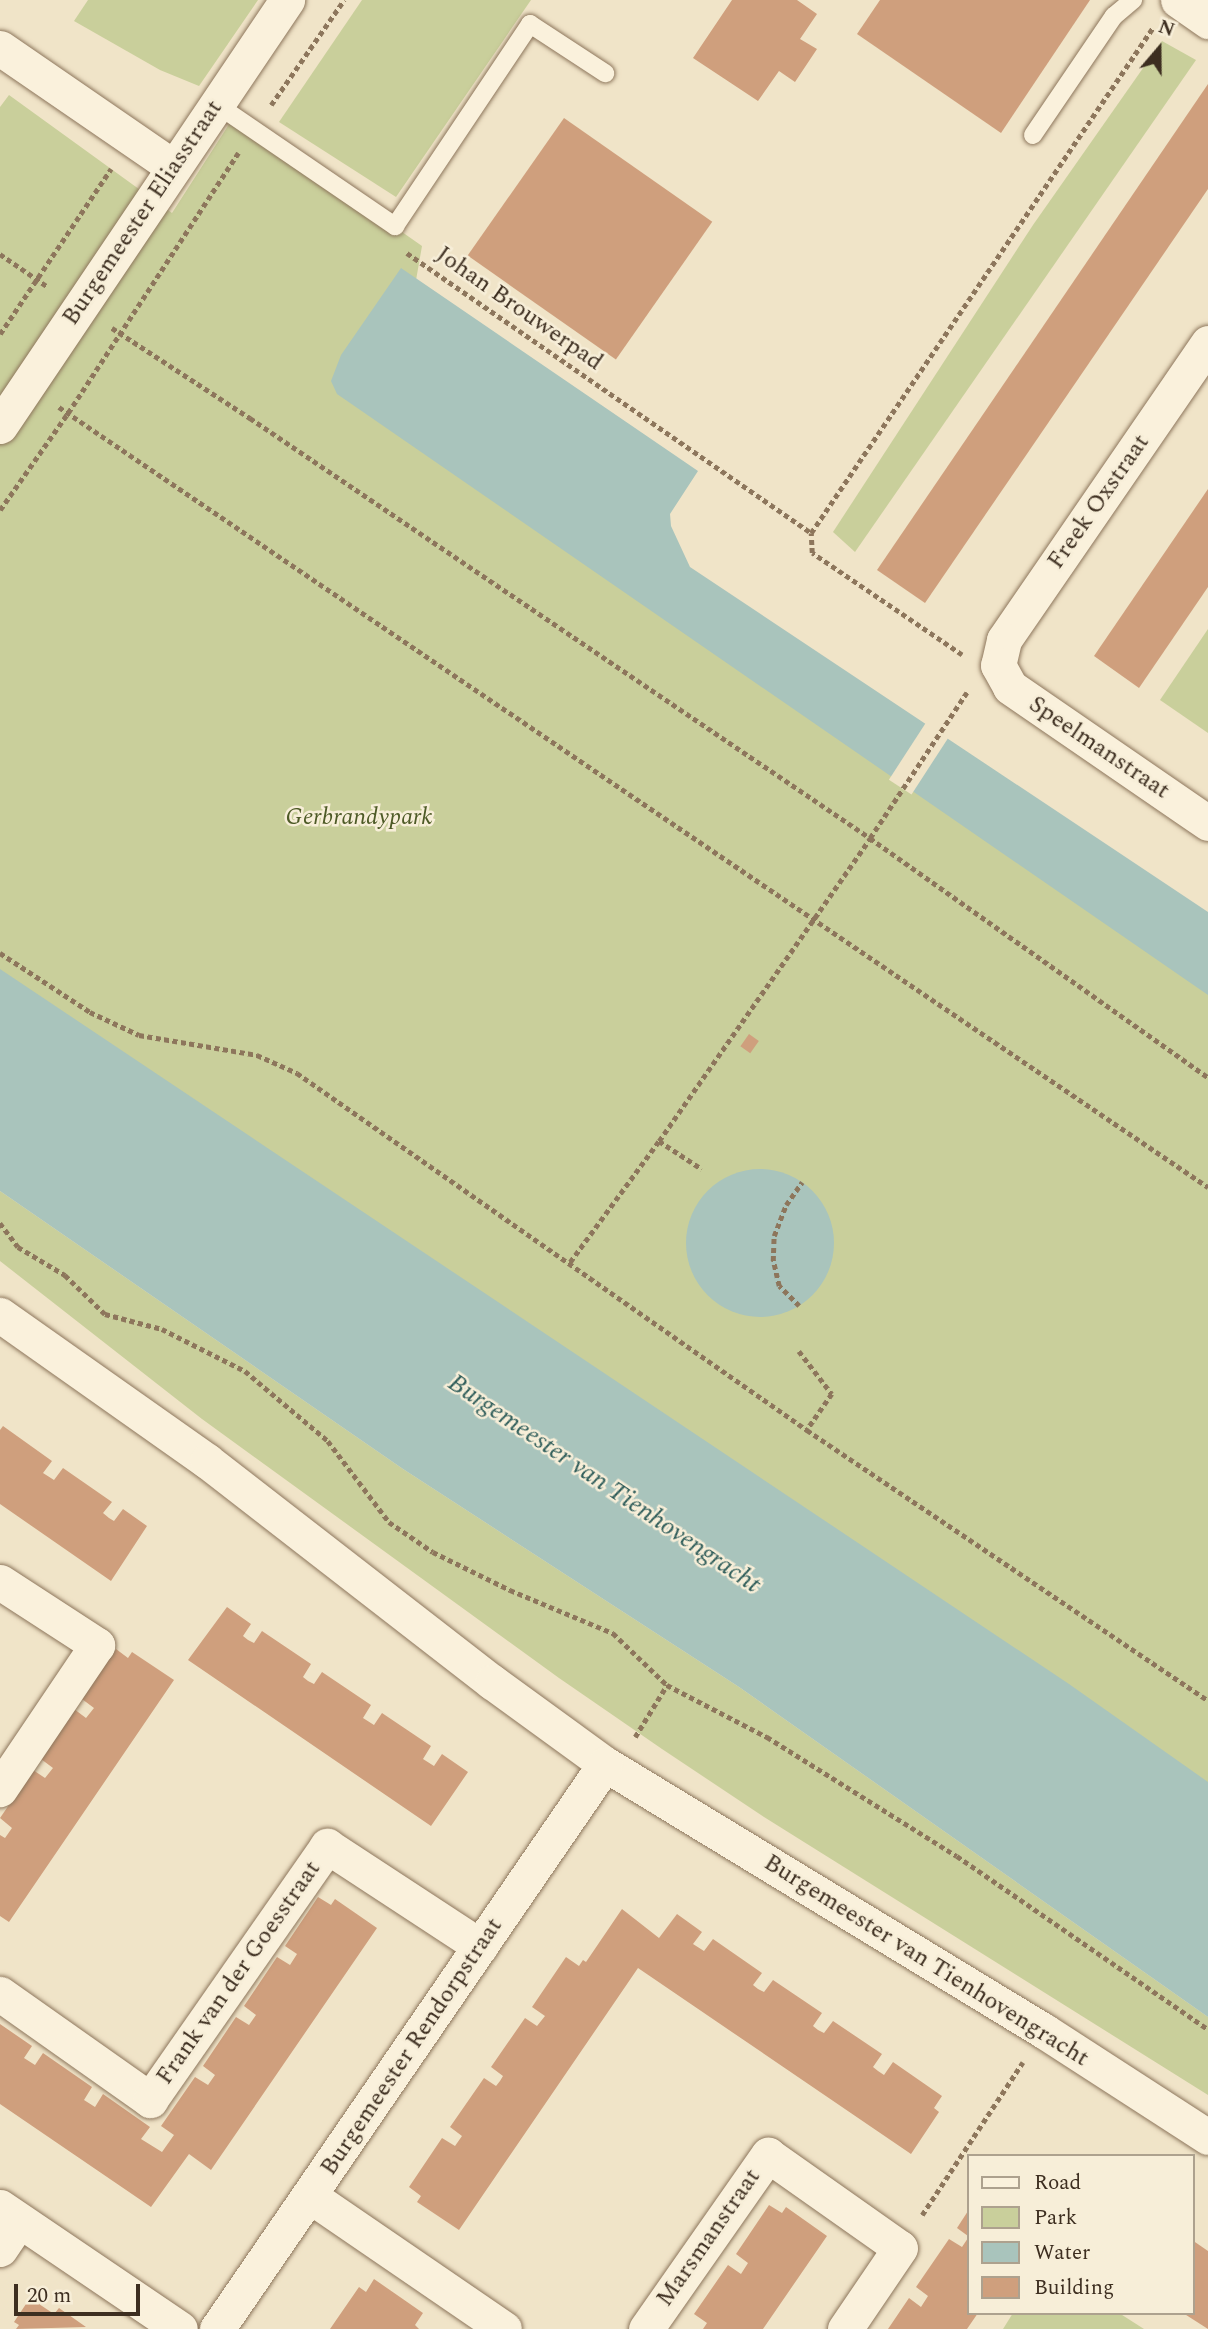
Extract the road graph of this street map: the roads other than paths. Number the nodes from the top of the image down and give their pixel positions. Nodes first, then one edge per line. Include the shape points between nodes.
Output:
1 (288, 0) edge
2 (1133, 0) edge
3 (1167, 12) edge
4 (1208, 21) edge
5 (0, 48) edge
6 (605, 73) dead end
7 (216, 104) junction
8 (1033, 135) dead end
9 (173, 167) junction
10 (1208, 343) edge
11 (0, 426) edge
12 (985, 663) joint
13 (1208, 822) edge
14 (0, 1315) edge
15 (0, 1582) edge
16 (618, 1754) junction
17 (0, 1789) edge
18 (481, 1946) junction
19 (0, 1994) edge
20 (1208, 2137) edge
21 (310, 2196) junction
22 (6, 2226) edge
23 (180, 2329) edge
24 (217, 2329) edge
25 (504, 2329) edge
26 (646, 2329) edge
27 (845, 2329) edge

1 - 7 street, Burgemeester Eliasstraat
2 - 8 lane via 1114,16
3 - 4 street
5 - 9 street
6 - 7 lane via 530,24 396,226
7 - 9 street, Burgemeester Eliasstraat
9 - 11 street, Burgemeester Eliasstraat
10 - 12 street, Freek Oxstraat
12 - 13 street, Speelmanstraat via 1010,687
14 - 16 street, Burgemeester van Tienhovengracht via 207,1461 492,1682
15 - 17 street via 97,1645
16 - 18 street, Burgemeester Rendorpstraat
16 - 20 street, Burgemeester van Tienhovengracht
18 - 19 street, Frank van der Goesstraat via 327,1846 150,2100
18 - 21 street, Burgemeester Rendorpstraat
21 - 24 street, Burgemeester Rendorpstraat
21 - 25 street
22 - 23 street
26 - 27 street, Marsmanstraat via 768,2155 900,2248

